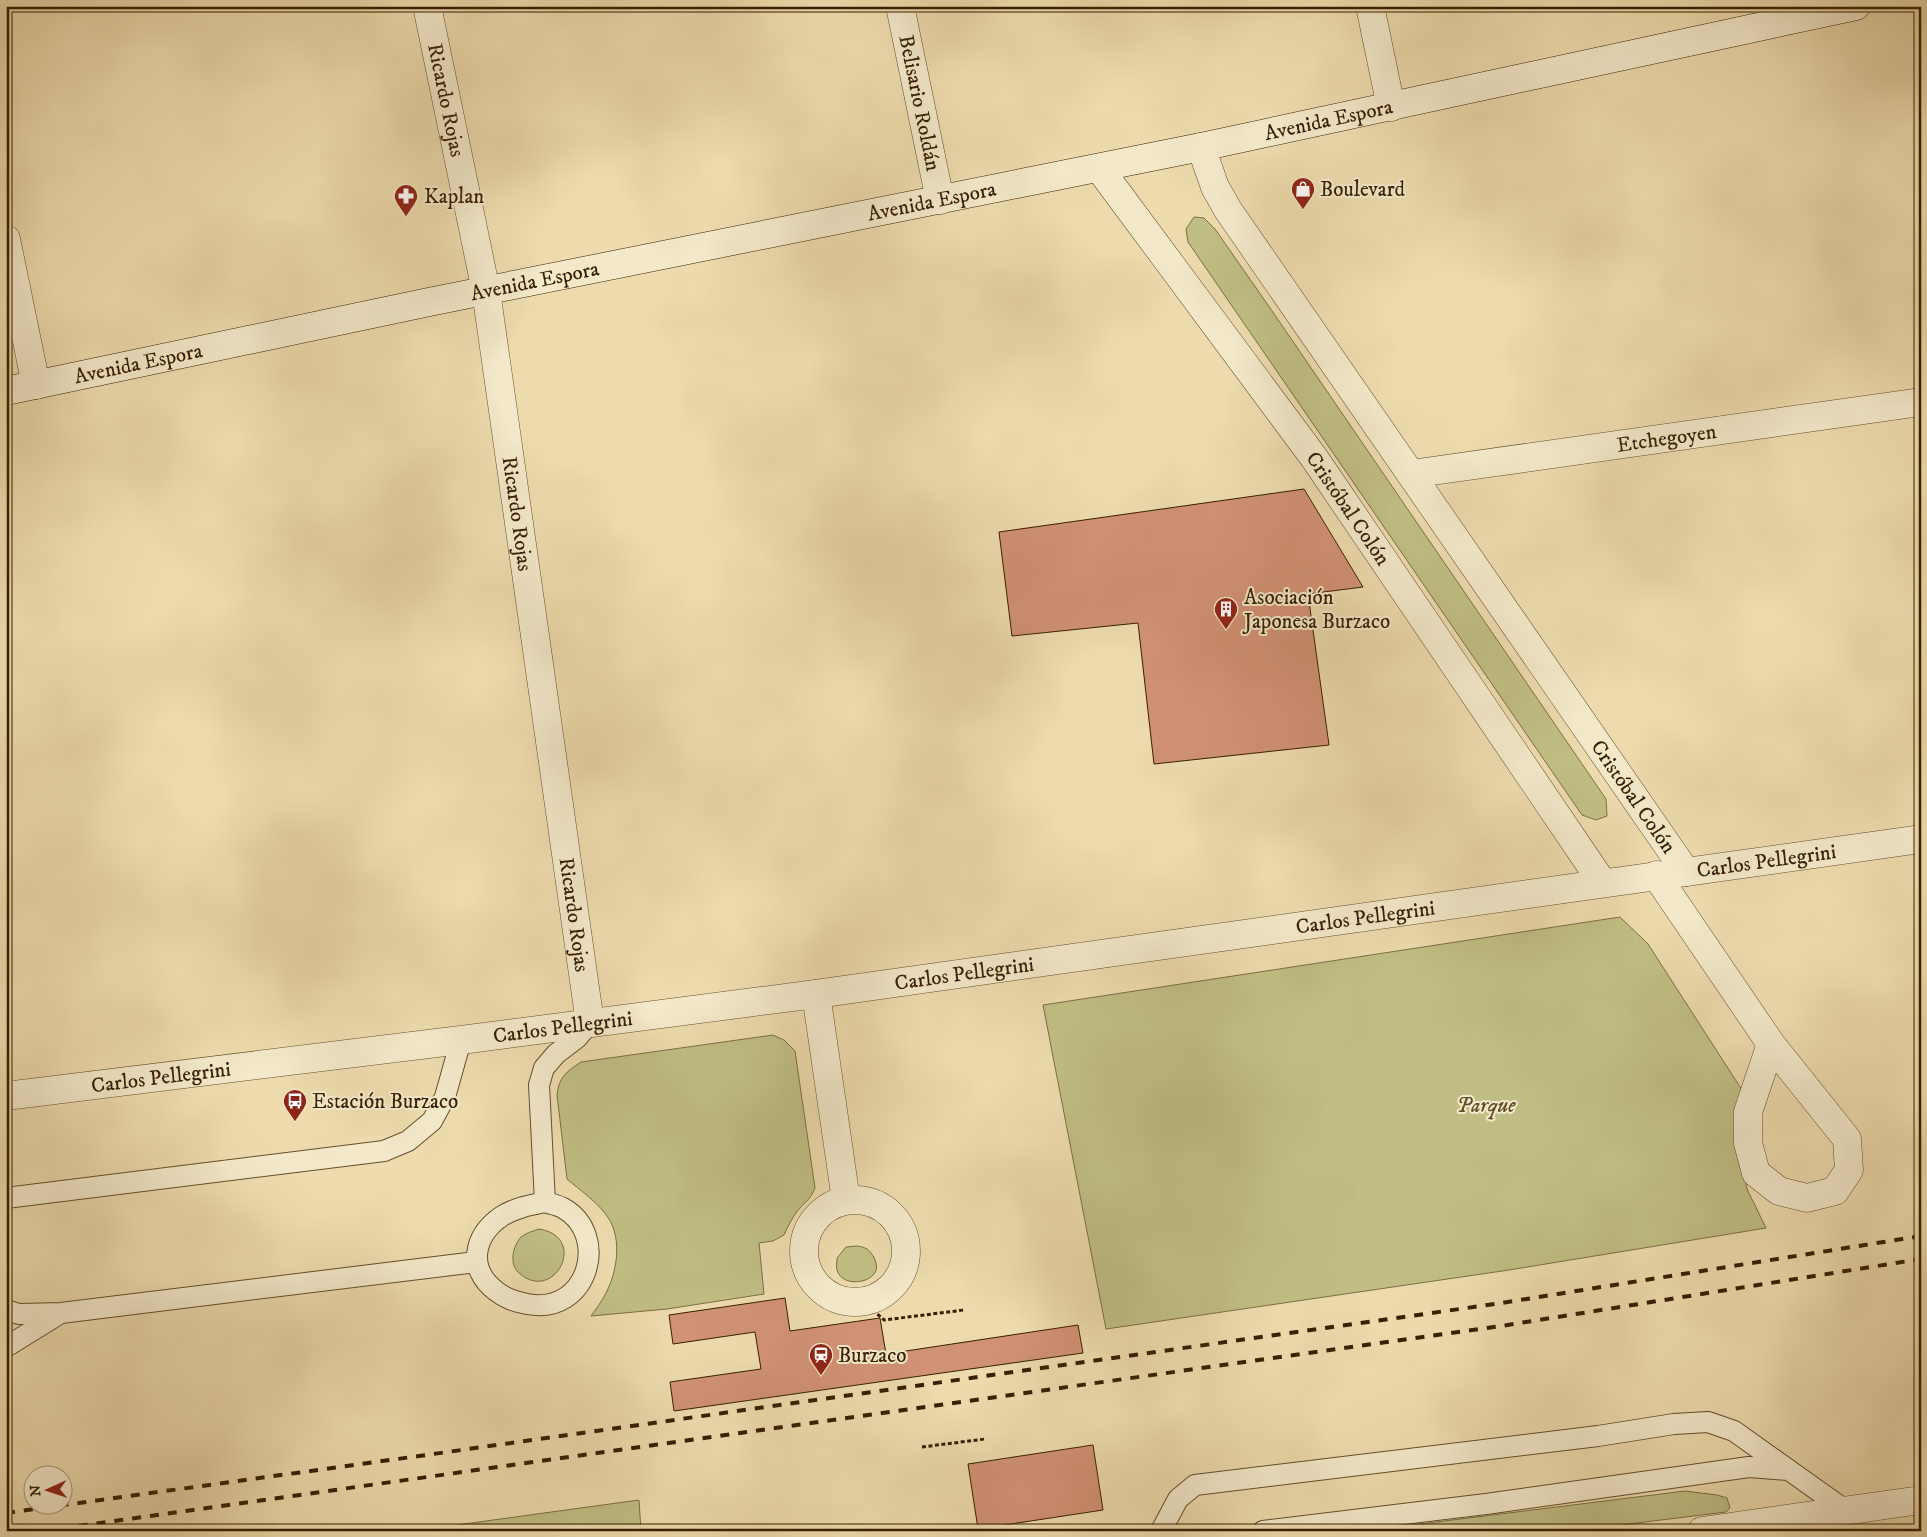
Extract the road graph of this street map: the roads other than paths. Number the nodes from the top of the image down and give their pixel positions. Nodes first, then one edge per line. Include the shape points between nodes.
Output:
1 (427, 6) edge
2 (900, 6) edge
3 (1370, 6) edge
4 (1855, 6) edge
5 (1391, 107) junction
6 (1201, 147) junction
7 (1099, 168) junction
8 (940, 200) junction
9 (6, 239) edge
10 (486, 291) junction
11 (36, 385) junction
12 (6, 391) edge
13 (1921, 402) edge
14 (1410, 474) junction
15 (1921, 839) edge
16 (1686, 872) junction
17 (1656, 875) junction
18 (1602, 882) junction
19 (816, 994) junction
20 (590, 1024) junction
21 (461, 1040) junction
22 (1771, 1044) junction
23 (6, 1096) edge
24 (9, 1197) edge
25 (846, 1200) junction
26 (545, 1202) junction
27 (476, 1262) junction
28 (6, 1310) edge
29 (61, 1313) junction
30 (6, 1347) edge
31 (1788, 1470) junction
32 (1921, 1500) edge
33 (1845, 1510) junction
34 (1160, 1531) edge
35 (1263, 1531) edge
36 (1702, 1531) edge

1 - 10 street, Ricardo Rojas
2 - 8 street, Belisario Roldán
3 - 5 street
4 - 5 street, Avenida Espora
5 - 6 street, Avenida Espora
6 - 7 street, Avenida Espora
6 - 14 street, Cristóbal Colón via 1215,187 1228,210
7 - 8 street, Avenida Espora
7 - 18 street, Cristóbal Colón via 1315,459
8 - 10 street, Avenida Espora
9 - 11 street
10 - 11 street, Avenida Espora
10 - 20 street, Ricardo Rojas
11 - 12 street, Avenida Espora
13 - 14 street, Etchegoyen
14 - 16 street, Cristóbal Colón
15 - 16 street, Carlos Pellegrini
16 - 17 street, Carlos Pellegrini
17 - 18 street, Carlos Pellegrini
17 - 22 street, Cristóbal Colón
18 - 19 street, Carlos Pellegrini
19 - 20 street, Carlos Pellegrini
19 - 25 street
20 - 21 street, Carlos Pellegrini
20 - 26 lane via 544,1068 539,1085
21 - 23 street, Carlos Pellegrini
21 - 24 lane via 444,1097 432,1121 408,1141 384,1151
22 - 22 street, Cristóbal Colón via 1748,1112 1748,1143 1756,1172 1779,1191 1807,1198 1835,1191 1849,1170 1847,1139
25 - 25 street via 862,1200 890,1214 900,1227 905,1242 905,1258 892,1286 879,1296 863,1301 846,1301 829,1295 816,1284 807,1268 804,1251 807,1233 816,1218 829,1206
26 - 27 lane via 503,1215 484,1234
26 - 27 lane via 563,1207 580,1222 589,1244 587,1270 574,1292 554,1304 534,1305 507,1300 485,1283
27 - 29 lane
28 - 29 lane via 20,1314
29 - 30 lane
31 - 33 lane
31 - 34 lane via 1734,1431 1708,1422 1674,1424 1195,1485 1178,1499
31 - 35 lane via 1749,1467
32 - 33 street
33 - 36 street

